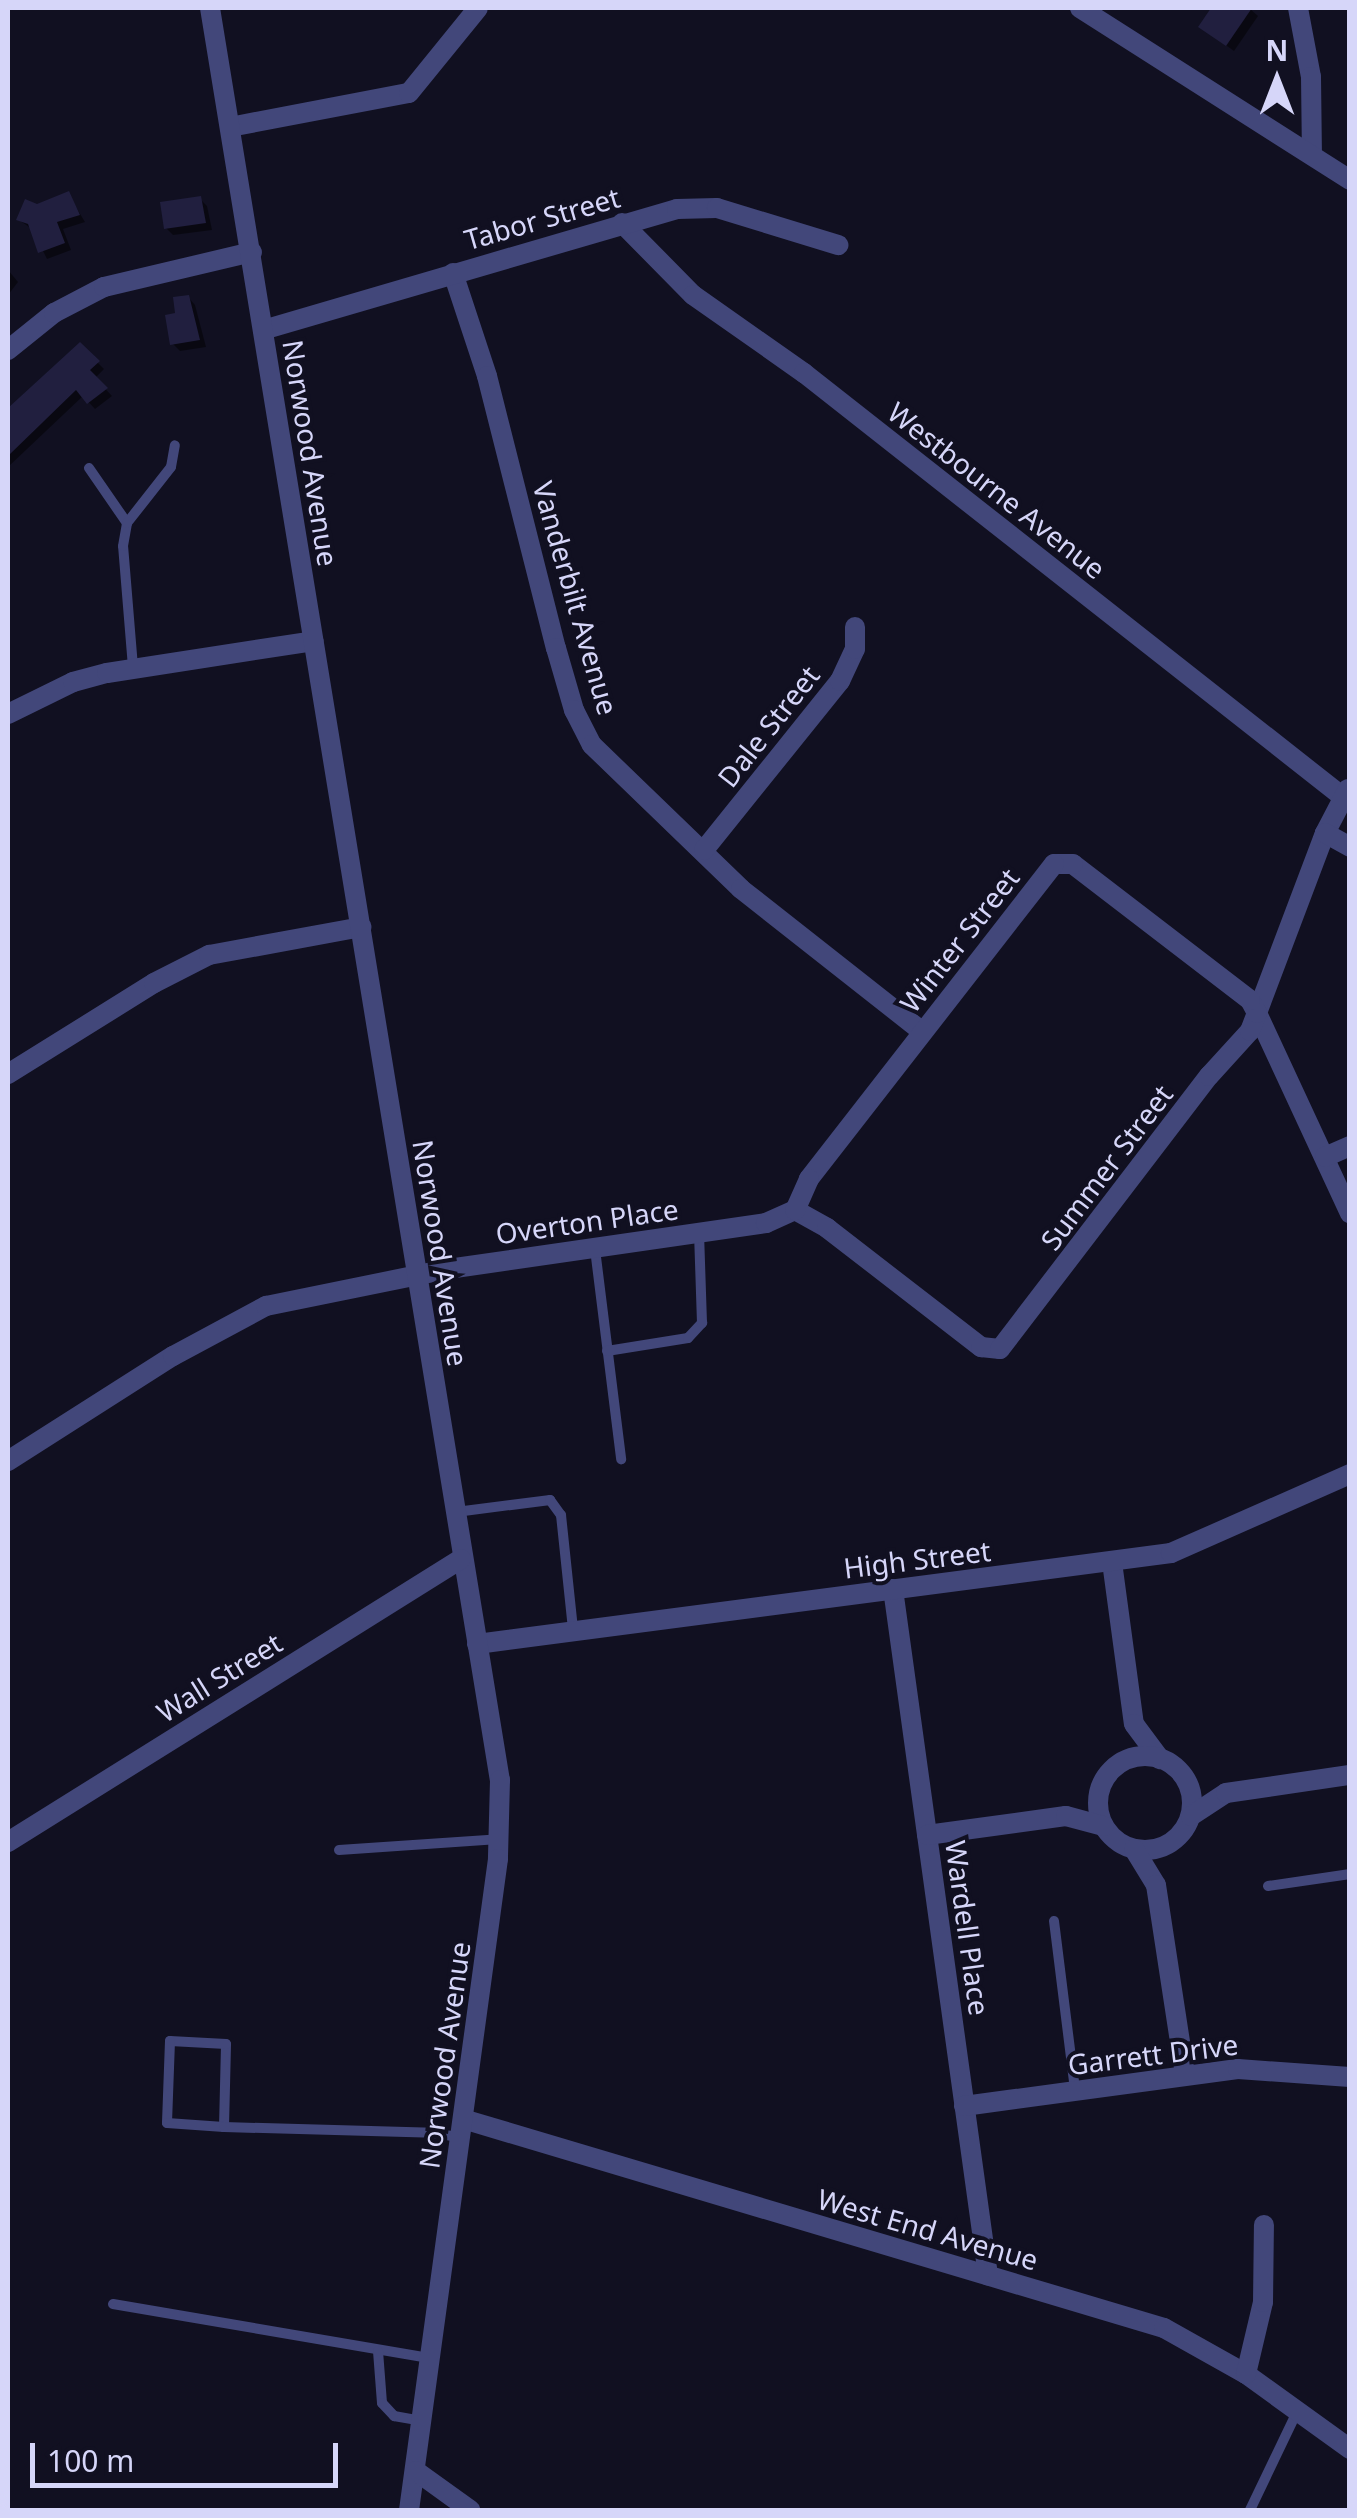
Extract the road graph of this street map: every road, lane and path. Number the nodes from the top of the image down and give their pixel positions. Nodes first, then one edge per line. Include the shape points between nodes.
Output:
1 (210, 8) edge
2 (478, 8) edge
3 (1080, 8) edge
4 (1298, 8) edge
5 (230, 127) junction
6 (1312, 155) junction
7 (1350, 180) edge
8 (622, 223) junction
9 (838, 244) dead end
10 (252, 252) junction
11 (453, 273) junction
12 (263, 330) junction
13 (8, 350) edge
14 (176, 445) dead end
15 (89, 468) dead end
16 (127, 523) junction
17 (855, 627) dead end
18 (314, 641) junction
19 (133, 668) junction
20 (8, 714) edge
21 (1346, 792) edge
22 (1325, 834) junction
23 (1350, 846) edge
24 (704, 850) junction
25 (361, 926) junction
26 (1257, 1013) junction
27 (924, 1032) junction
28 (8, 1074) edge
29 (1350, 1146) edge
30 (1324, 1157) junction
31 (795, 1210) junction
32 (1350, 1213) edge
33 (699, 1233) junction
34 (594, 1248) junction
35 (418, 1275) junction
36 (607, 1351) junction
37 (620, 1458) dead end
38 (8, 1460) edge
39 (1350, 1474) edge
40 (455, 1513) junction
41 (461, 1559) junction
42 (1112, 1562) junction
43 (893, 1589) junction
44 (573, 1630) junction
45 (477, 1644) junction
46 (1134, 1724) junction
47 (1160, 1758) junction
48 (1121, 1763) junction
49 (1350, 1774) edge
50 (1186, 1778) junction
51 (1100, 1791) junction
52 (1226, 1793) junction
53 (1066, 1816) junction
54 (1191, 1816) junction
55 (1104, 1826) junction
56 (927, 1836) junction
57 (500, 1839) junction
58 (8, 1842) edge
59 (1169, 1844) junction
60 (1134, 1849) junction
61 (338, 1850) dead end
62 (1350, 1874) edge
63 (1156, 1886) junction
64 (1268, 1886) dead end
65 (1054, 1921) dead end
66 (1185, 2074) junction
67 (1350, 2077) edge
68 (1075, 2090) junction
69 (964, 2106) junction
70 (224, 2127) junction
71 (462, 2128) junction
72 (1264, 2225) dead end
73 (988, 2275) junction
74 (113, 2304) dead end
75 (378, 2351) junction
76 (431, 2358) junction
77 (1246, 2374) junction
78 (1297, 2412) junction
79 (423, 2421) junction
80 (1350, 2449) edge
81 (416, 2471) junction
82 (408, 2510) edge
83 (470, 2510) edge
84 (1250, 2510) edge

1 - 5 street, Norwood Avenue
2 - 5 street via 409,93
3 - 6 street
4 - 6 street via 1310,76
5 - 10 street, Norwood Avenue
6 - 7 street
8 - 9 street, Tabor Street via 676,209 717,208
8 - 11 street, Tabor Street
8 - 21 street, Westbourne Avenue via 693,295 804,373
10 - 12 street, Norwood Avenue
10 - 13 street via 104,287 54,313
11 - 12 street, Tabor Street
11 - 24 street, Vanderbilt Avenue via 583,729 606,761
12 - 18 street, Norwood Avenue
14 - 16 lane via 171,468
15 - 16 lane
16 - 19 lane
17 - 24 street, Dale Street via 855,650 840,681
18 - 19 street
18 - 25 street, Norwood Avenue
19 - 20 street via 73,682
21 - 22 street, Summer Street
22 - 23 street
22 - 26 street, Summer Street
24 - 27 street, Vanderbilt Avenue via 773,917
25 - 28 street via 209,956
25 - 35 street, Norwood Avenue
26 - 27 street, Winter Street via 1250,1000 1066,862 1049,868
26 - 30 street
26 - 31 street, Summer Street via 1250,1031 1032,1310 993,1350
27 - 31 street, Winter Street via 810,1179
29 - 30 street
30 - 32 street
31 - 33 street, Overton Place via 766,1223
33 - 34 street, Overton Place
33 - 36 lane via 702,1322 688,1338
34 - 35 street, Overton Place
34 - 36 lane
35 - 38 street, Overton Place via 293,1298 243,1316
35 - 40 street, Norwood Avenue
36 - 37 lane
39 - 42 street, High Street via 1171,1554
40 - 41 street, Norwood Avenue
40 - 44 lane via 550,1500 561,1515
41 - 45 street, Norwood Avenue
41 - 58 street, Wall Street
42 - 43 street, High Street
42 - 46 street
43 - 44 street, High Street
43 - 56 street, Wardell Place
44 - 45 street, High Street
45 - 57 street, Norwood Avenue via 500,1780
46 - 47 street
46 - 48 street
47 - 48 street
47 - 50 street
48 - 51 street
49 - 52 street
50 - 52 street
50 - 54 street
51 - 53 street
51 - 55 street
52 - 54 street
53 - 55 street
53 - 56 street
54 - 59 street
55 - 60 street
56 - 69 street, Wardell Place
57 - 61 lane
57 - 71 street, Norwood Avenue
59 - 60 street
59 - 63 street
60 - 63 street
62 - 64 lane
63 - 66 street
65 - 68 lane
66 - 67 street, Garrett Drive via 1238,2069
66 - 68 street, Garrett Drive
68 - 69 street, Garrett Drive
69 - 73 street, Wardell Place
70 - 70 lane via 166,2123 170,2041 226,2044
70 - 71 lane
71 - 73 street, West End Avenue
71 - 76 street, Norwood Avenue
72 - 77 street via 1262,2302
73 - 77 street, West End Avenue via 1164,2328
74 - 75 lane
75 - 76 lane
75 - 79 lane via 382,2403 394,2416
76 - 79 street, Norwood Avenue
77 - 78 street, West End Avenue
78 - 80 street, West End Avenue
78 - 84 lane
79 - 81 street, Norwood Avenue
81 - 82 street, Norwood Avenue
81 - 83 street

